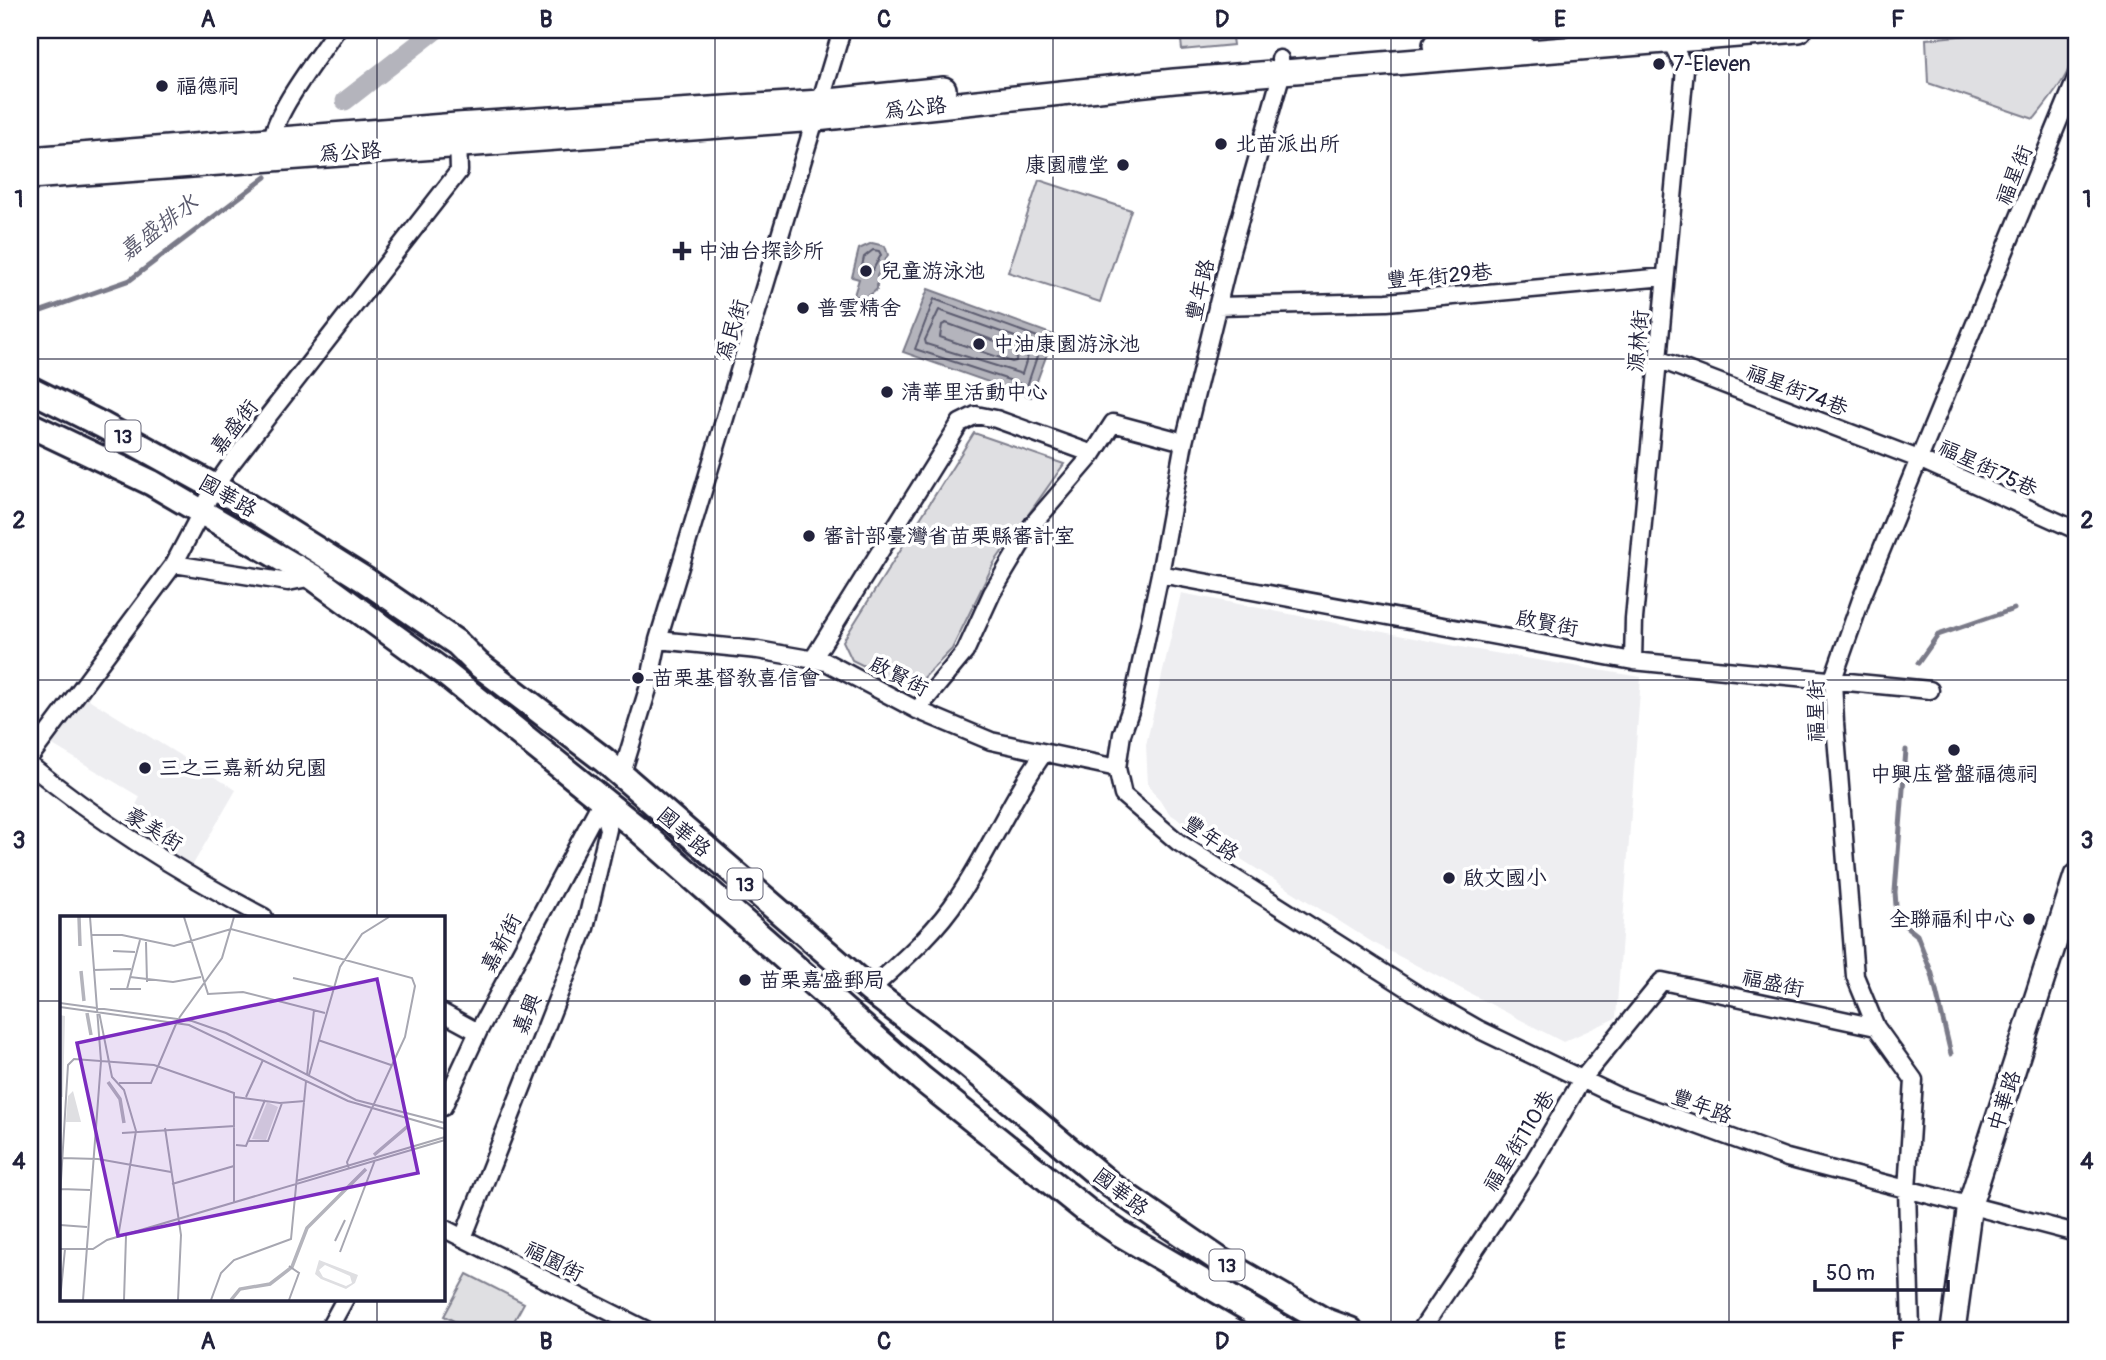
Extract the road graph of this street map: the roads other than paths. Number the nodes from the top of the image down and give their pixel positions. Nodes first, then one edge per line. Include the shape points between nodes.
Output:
1 (336, 30) edge
2 (842, 30) edge
3 (1624, 30) edge
4 (1799, 30) edge
5 (1670, 35) edge
6 (1281, 66) junction
7 (2076, 79) edge
8 (818, 110) junction
9 (458, 134) junction
10 (272, 148) junction
11 (30, 159) edge
12 (30, 177) edge
13 (1665, 276) junction
14 (1217, 306) junction
15 (1658, 359) junction
16 (30, 390) edge
17 (30, 425) edge
18 (1184, 442) junction
19 (1093, 454) junction
20 (1921, 460) junction
21 (214, 488) junction
22 (201, 512) junction
23 (2076, 530) edge
24 (174, 564) junction
25 (1160, 574) junction
26 (313, 578) junction
27 (658, 640) junction
28 (468, 654) junction
29 (813, 659) junction
30 (1633, 661) junction
31 (446, 674) junction
32 (1833, 679) junction
33 (1930, 690) dead end
34 (918, 710) junction
35 (1044, 753) junction
36 (30, 757) edge
37 (30, 765) edge
38 (1117, 768) junction
39 (621, 777) junction
40 (601, 802) junction
41 (2076, 876) edge
42 (262, 916) edge
43 (1661, 981) joint
44 (870, 990) junction
45 (849, 1012) junction
46 (444, 1014) edge
47 (1876, 1027) junction
48 (478, 1032) junction
49 (1583, 1078) junction
50 (444, 1105) edge
51 (1112, 1186) junction
52 (1908, 1190) junction
53 (1970, 1204) junction
54 (1086, 1210) junction
55 (444, 1228) edge
56 (2076, 1233) edge
57 (463, 1238) junction
58 (344, 1300) edge
59 (328, 1330) edge
60 (646, 1330) edge
61 (1285, 1330) edge
62 (1350, 1330) edge
63 (1421, 1330) edge
64 (1911, 1330) edge
65 (1954, 1330) edge

1 - 10 street via 285,108
2 - 8 street, 為民街
3 - 6 street, 為公路
4 - 5 street, 為公路
5 - 6 street, 為公路
5 - 13 street, 源林街 via 1685,69
6 - 8 street, 為公路
6 - 14 street, 豐年路
7 - 20 street, 福星街
8 - 9 street, 為公路
8 - 27 street, 為民街
9 - 10 street, 為公路
9 - 21 street, 嘉盛街 via 459,171
10 - 11 street, 為公路
10 - 12 street, 為公路
13 - 14 street, 豐年街29巷 via 1387,302
13 - 15 street, 源林街
14 - 18 street, 豐年路
15 - 20 street, 福星街74巷
15 - 30 street, 源林街
16 - 21 main road, 國華路 / 13
17 - 22 main road, 國華路 / 13 via 152,483
18 - 19 street via 1113,423
18 - 25 street, 豐年路
19 - 29 street via 996,419 976,415 960,423
19 - 34 street via 1033,524 992,593 965,652
20 - 23 street, 福星街75巷
20 - 32 street, 福星街 via 1862,597
21 - 22 street, 嘉盛街
21 - 28 main road, 國華路 / 13 via 365,580
22 - 24 street, 嘉盛街
22 - 26 main road, 國華路 / 13
24 - 26 street via 288,582
24 - 36 street, 嘉盛街
25 - 30 street, 啟賢街
25 - 38 street, 豐年路
26 - 31 main road, 國華路 / 13
27 - 29 street, 啟賢街
27 - 39 street, 為民街
28 - 31 main road
28 - 39 main road, 國華路 / 13
29 - 34 street, 啟賢街
30 - 32 street, 啟賢街
31 - 40 main road, 國華路 / 13
32 - 33 street, 啟賢街
32 - 47 street, 福星街 via 1855,976
34 - 35 street, 啟賢街 via 991,741
35 - 38 street, 啟賢街
35 - 44 street via 1017,791 960,896
37 - 42 street, 豪美街 via 88,813
38 - 49 street, 豐年路 via 1123,795 1139,812 1234,880 1420,996
39 - 40 main road
39 - 44 main road, 國華路 / 13
40 - 45 main road, 國華路 / 13
40 - 48 street, 嘉新街
40 - 57 street, 嘉興 via 608,829 585,928
41 - 53 street, 中華路
43 - 47 street, 福盛街
43 - 49 street, 福星街110巷
44 - 45 main road
44 - 51 main road, 國華路 / 13
45 - 54 main road, 國華路 / 13 via 922,1079
46 - 48 street
47 - 52 street, 福星街 via 1914,1080
48 - 50 street, 嘉新街
49 - 52 street, 豐年路 via 1717,1134
49 - 63 street, 福星街110巷 via 1532,1164
51 - 54 main road
51 - 62 main road, 國華路 / 13 via 1221,1261 1323,1320
52 - 53 street, 豐年路
52 - 64 street, 福星街
53 - 56 street, 豐年路
53 - 65 street, 中華路
54 - 61 main road, 國華路 / 13
55 - 57 street, 福園街
57 - 60 street, 福園街
58 - 59 street

